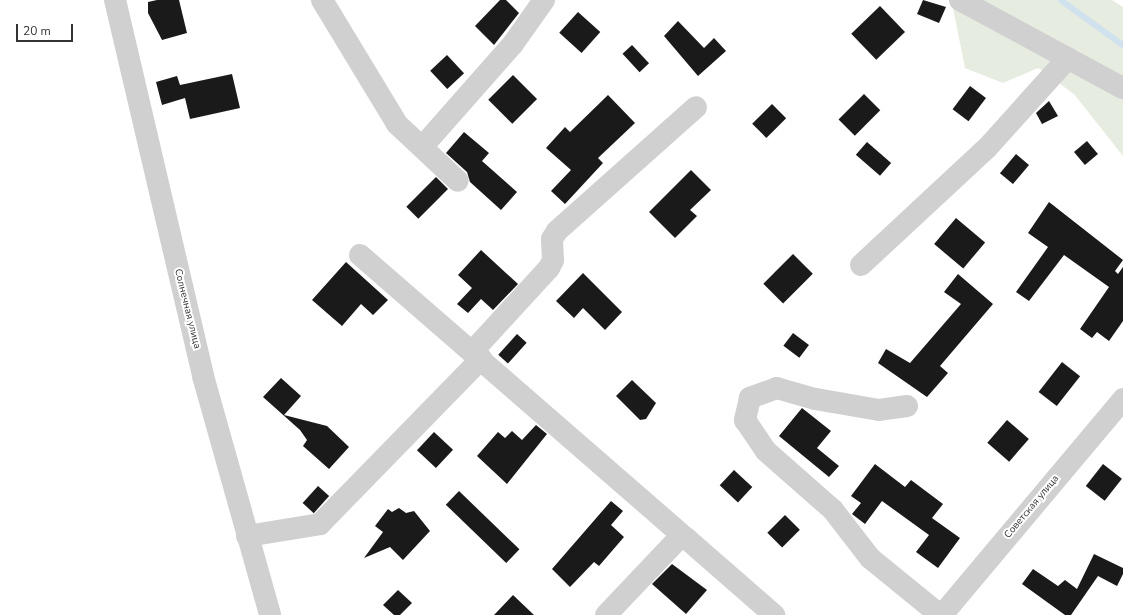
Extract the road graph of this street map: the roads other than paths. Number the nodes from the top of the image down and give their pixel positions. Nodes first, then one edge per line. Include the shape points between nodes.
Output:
1 (116, 0) edge
2 (322, 0) edge
3 (544, 0) edge
4 (960, 0) edge
5 (1068, 58) junction
6 (1123, 88) edge
7 (696, 107) dead end
8 (423, 146) junction
9 (458, 180) dead end
10 (360, 255) dead end
11 (861, 265) dead end
12 (476, 356) junction
13 (1123, 399) edge
14 (907, 406) dead end
15 (247, 536) junction
16 (683, 538) junction
17 (270, 615) edge
18 (606, 615) edge
19 (774, 615) edge
20 (941, 615) edge

1 - 15 street, Солнечная улица via 178,273
2 - 8 street via 397,124
3 - 8 street via 513,44
4 - 5 street
5 - 6 street
5 - 11 street via 987,148
7 - 12 street via 557,231 552,240 552,260 549,268
8 - 9 street
10 - 12 street
12 - 15 street via 320,524
12 - 16 street
13 - 20 street, Советская улица
14 - 20 street via 879,410 815,399 777,388 750,398 745,420 766,451 833,510 870,558
15 - 17 street, Солнечная улица
16 - 18 street
16 - 19 street

